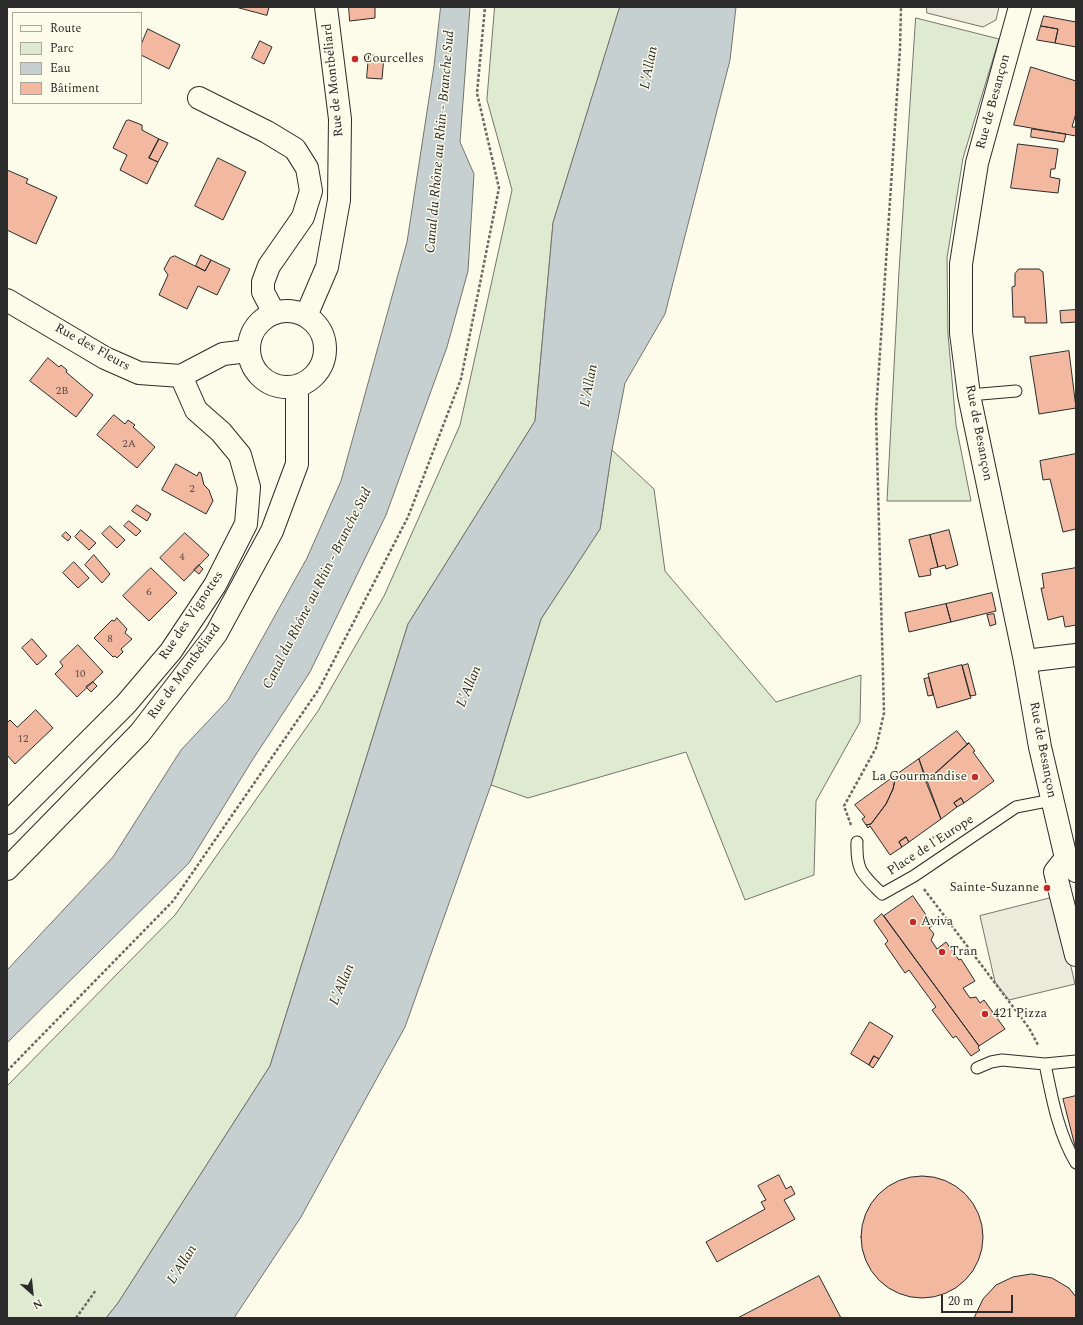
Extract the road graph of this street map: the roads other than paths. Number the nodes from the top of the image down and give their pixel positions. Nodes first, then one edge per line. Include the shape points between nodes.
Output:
1 (326, 7) edge
2 (1020, 7) edge
3 (199, 98) dead end
4 (7, 300) edge
5 (274, 313) junction
6 (306, 316) junction
7 (248, 351) junction
8 (181, 376) junction
9 (297, 387) junction
10 (1016, 391) dead end
11 (969, 395) junction
12 (1076, 655) edge
13 (1025, 662) junction
14 (1052, 800) junction
15 (7, 823) edge
16 (856, 842) road end
17 (1071, 864) edge
18 (7, 869) edge
19 (1076, 955) edge
20 (1076, 1060) edge
21 (1045, 1064) junction
22 (977, 1068) dead end
23 (1076, 1162) edge

1 - 6 main road, Rue de Montbéliard via 340,119 339,200 326,266
2 - 11 main road, Rue de Besançon via 977,163 961,264 961,332
3 - 5 main road via 295,149 307,168 311,191 303,217 268,266 263,282 263,292
4 - 8 main road, Rue des Fleurs via 105,358 140,374
5 - 6 main road via 291,311
5 - 7 main road via 255,327
6 - 9 main road via 316,324 323,335 326,348 324,361 318,372 309,381
7 - 8 main road via 223,354
7 - 9 main road via 251,364 258,376 270,384 283,388
8 - 15 main road, Rue des Vignottes via 196,410 221,432 240,455 249,487 246,524 215,585 171,651 126,704
9 - 18 main road, Rue de Montbéliard via 297,464 272,531 216,634 140,733
10 - 11 lane
11 - 13 main road, Rue de Besançon
12 - 13 main road
13 - 14 main road, Rue de Besançon
14 - 16 lane, Place de l'Europe via 1016,807 914,876 882,894 864,877 856,860
14 - 17 main road, Rue de Besançon
17 - 19 main road, Rue de Besançon via 1055,872
20 - 21 lane
21 - 22 lane via 1002,1060
21 - 23 lane via 1052,1100 1067,1148

